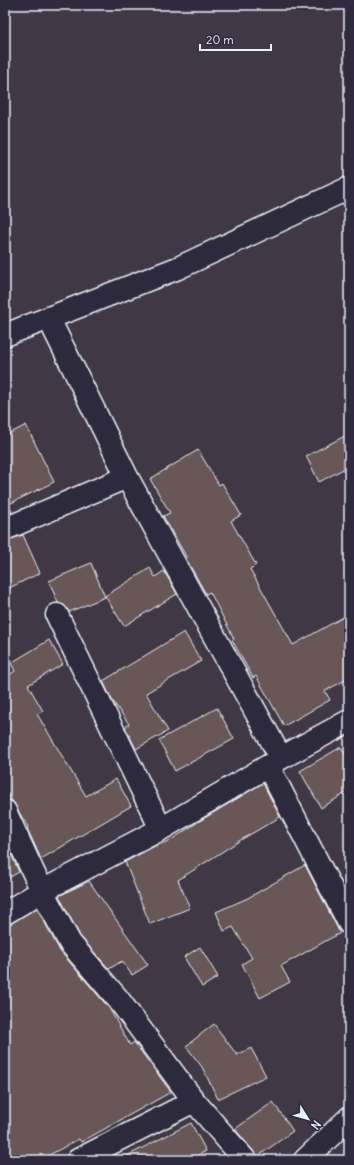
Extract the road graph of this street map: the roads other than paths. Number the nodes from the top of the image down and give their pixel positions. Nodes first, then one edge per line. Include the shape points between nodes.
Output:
1 (349, 188) edge
2 (49, 319) junction
3 (5, 335) edge
4 (127, 477) junction
5 (5, 529) edge
6 (57, 615) dead end
7 (349, 721) edge
8 (275, 762) junction
9 (5, 811) edge
10 (161, 829) junction
11 (42, 891) junction
12 (5, 914) edge
13 (349, 923) edge
14 (194, 1101) junction
15 (349, 1118) edge
16 (78, 1160) edge
17 (245, 1160) edge
18 (305, 1160) edge

1 - 2 street via 178,268
2 - 3 street
2 - 4 street
4 - 5 street
4 - 8 street
6 - 10 street
7 - 8 street
8 - 10 street
8 - 13 street
9 - 11 street
10 - 11 street
11 - 12 street
11 - 14 street via 70,943 118,999
14 - 16 street
14 - 17 street
15 - 18 street

